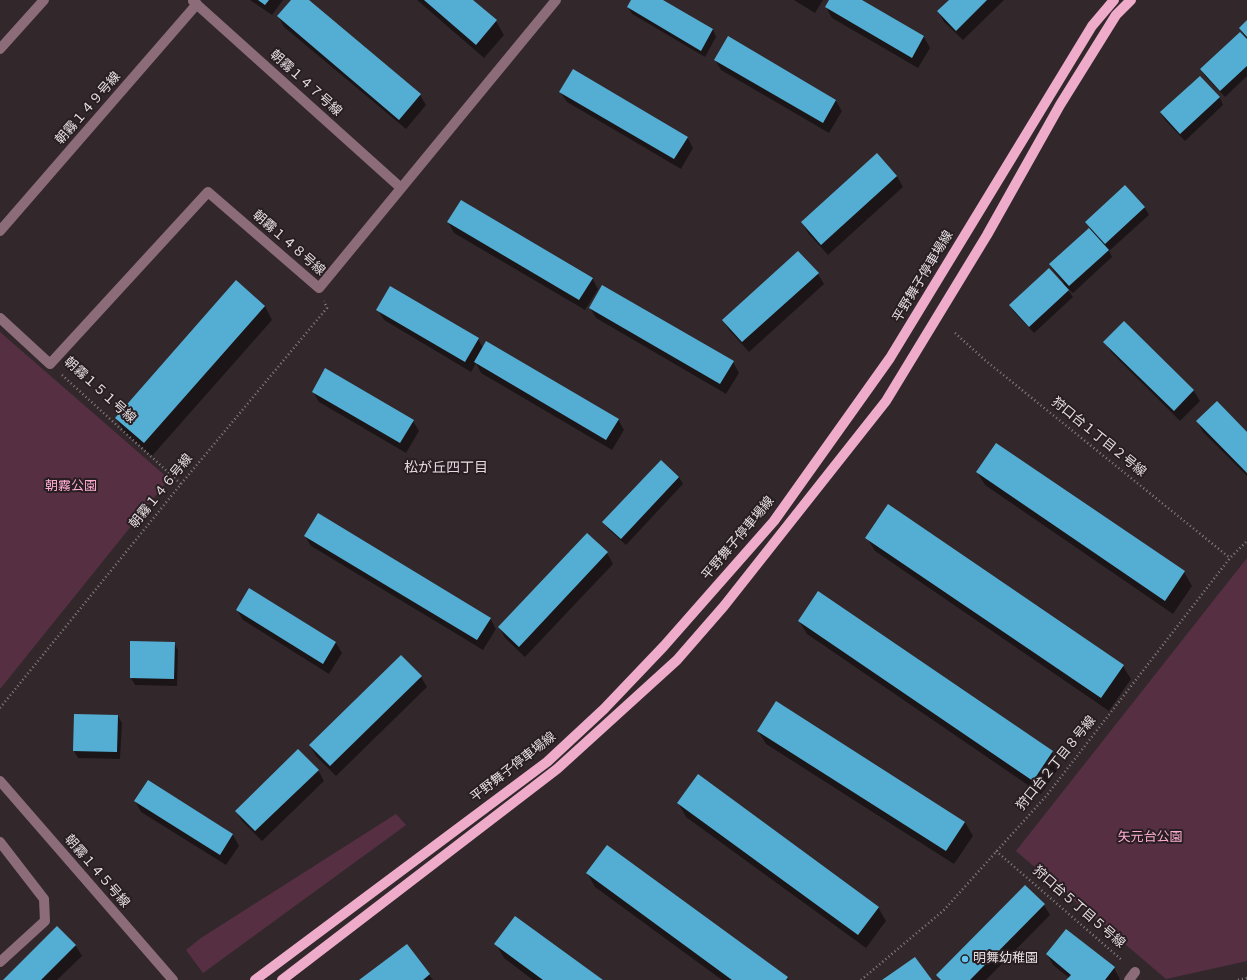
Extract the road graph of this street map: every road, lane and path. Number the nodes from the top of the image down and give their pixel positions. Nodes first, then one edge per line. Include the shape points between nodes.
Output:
1 (44, 0) edge
2 (556, 0) edge
3 (1114, 0) edge
4 (1130, 0) edge
5 (194, 2) edge
6 (0, 49) edge
7 (401, 188) junction
8 (0, 231) edge
9 (319, 288) junction
10 (0, 318) edge
11 (955, 333) dead end
12 (50, 364) junction
13 (181, 484) junction
14 (1247, 541) edge
15 (1230, 558) junction
16 (0, 708) edge
17 (0, 781) edge
18 (0, 842) edge
19 (996, 851) junction
20 (0, 962) edge
21 (1132, 976) edge
22 (1247, 978) edge
23 (173, 980) edge
24 (255, 980) edge
25 (282, 980) edge
26 (861, 980) edge
27 (1238, 980) edge

1 - 6 street
2 - 7 street, 朝霧１４８号線
3 - 24 main road, 平野舞子停車場線 via 1092,26 890,358 774,521 669,640 604,709 547,762
4 - 25 main road, 平野舞子停車場線 via 1116,15 1060,105 987,235 886,401 677,660 557,769
5 - 7 street, 朝霧１４７号線
5 - 8 street, 朝霧１４９号線
7 - 9 street, 朝霧１４８号線
9 - 12 street, 朝霧１４８号線 via 208,192
9 - 13 path, 朝霧１４６号線 via 327,308
10 - 12 street, 朝霧１５１号線
11 - 15 path, 狩口台１丁目２号線 via 986,361
12 - 13 path, 朝霧１５１号線
13 - 16 path, 朝霧１４６号線
14 - 15 path, 狩口台２丁目８号線
15 - 19 path, 狩口台２丁目８号線 via 1047,795
17 - 23 street, 朝霧１４５号線
18 - 20 street via 44,899 45,921
19 - 21 path, 狩口台５丁目５号線
19 - 26 path, 狩口台２丁目８号線 via 944,910
22 - 27 path

